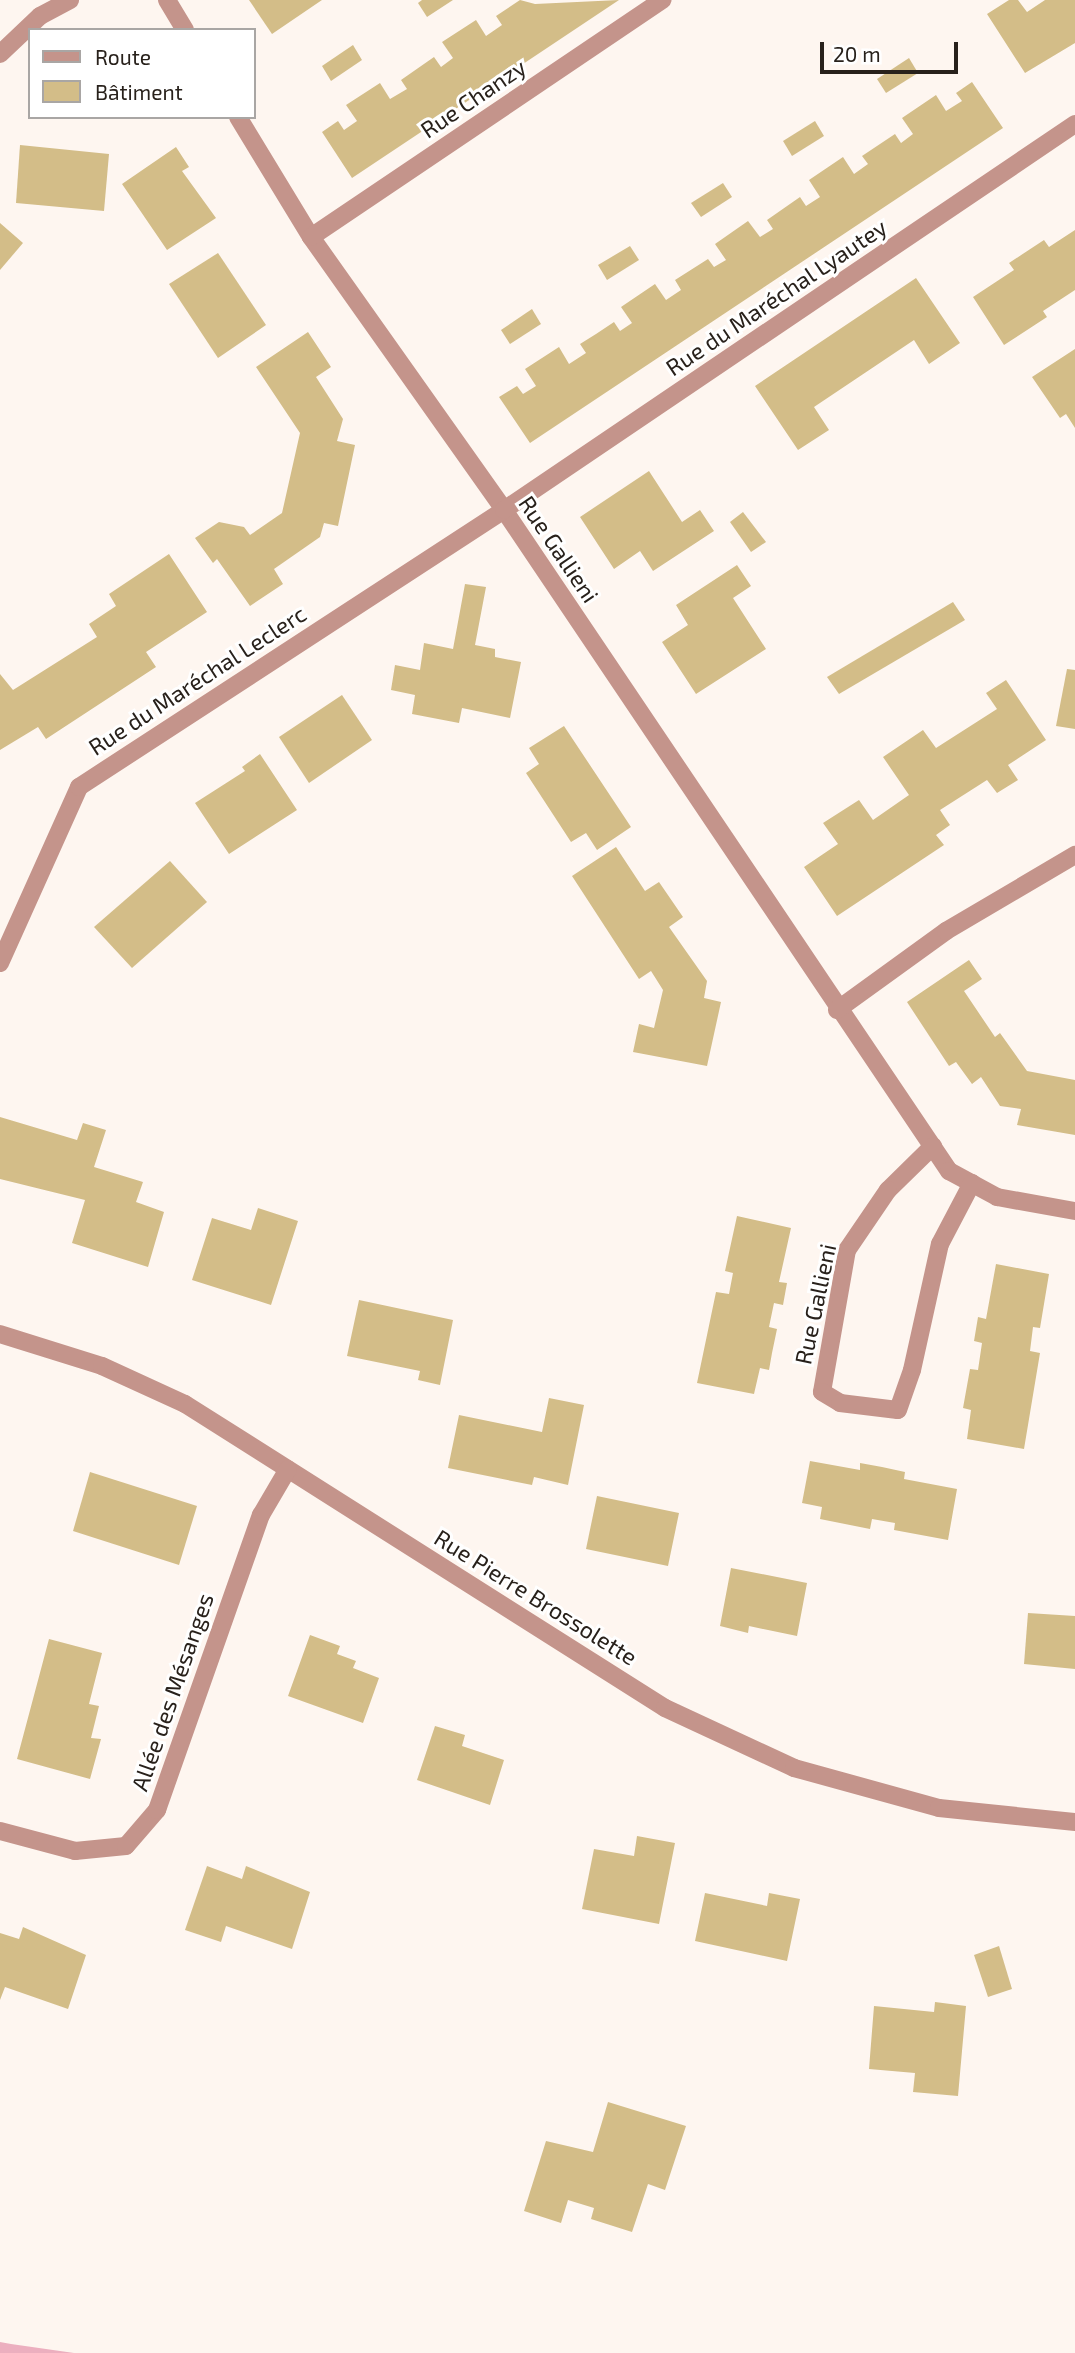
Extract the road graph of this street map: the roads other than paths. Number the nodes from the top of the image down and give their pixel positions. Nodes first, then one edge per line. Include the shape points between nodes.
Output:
1 (70, 0) edge
2 (167, 0) edge
3 (663, 0) edge
4 (184, 28) edge
5 (0, 54) edge
6 (239, 119) edge
7 (1075, 124) edge
8 (311, 237) junction
9 (504, 510) junction
10 (1075, 856) edge
11 (0, 963) edge
12 (837, 1010) junction
13 (933, 1146) junction
14 (972, 1183) junction
15 (1075, 1212) edge
16 (0, 1334) edge
17 (288, 1469) junction
18 (1075, 1822) edge
19 (0, 1831) edge

1 - 5 street via 40,16
2 - 4 street
3 - 8 street, Rue Chanzy
6 - 8 street, Rue Gallieni
7 - 9 street, Rue du Maréchal Lyautey
8 - 9 street, Rue Gallieni
9 - 11 street, Rue du Maréchal Leclerc via 79,787
9 - 12 street, Rue Gallieni
10 - 12 street via 946,931
12 - 13 street, Rue Gallieni
13 - 14 street, Rue Gallieni via 949,1171
13 - 14 street, Rue Gallieni via 888,1189 847,1250 822,1392 840,1403 898,1410 912,1370 940,1244
14 - 15 street, Rue Gallieni via 997,1197
16 - 17 street, Rue Pierre Brossolette via 102,1366 185,1404
17 - 18 street, Rue Pierre Brossolette via 665,1708 794,1768 939,1808
17 - 19 street, Allée des Mésanges via 261,1515 157,1810 126,1846 75,1851

